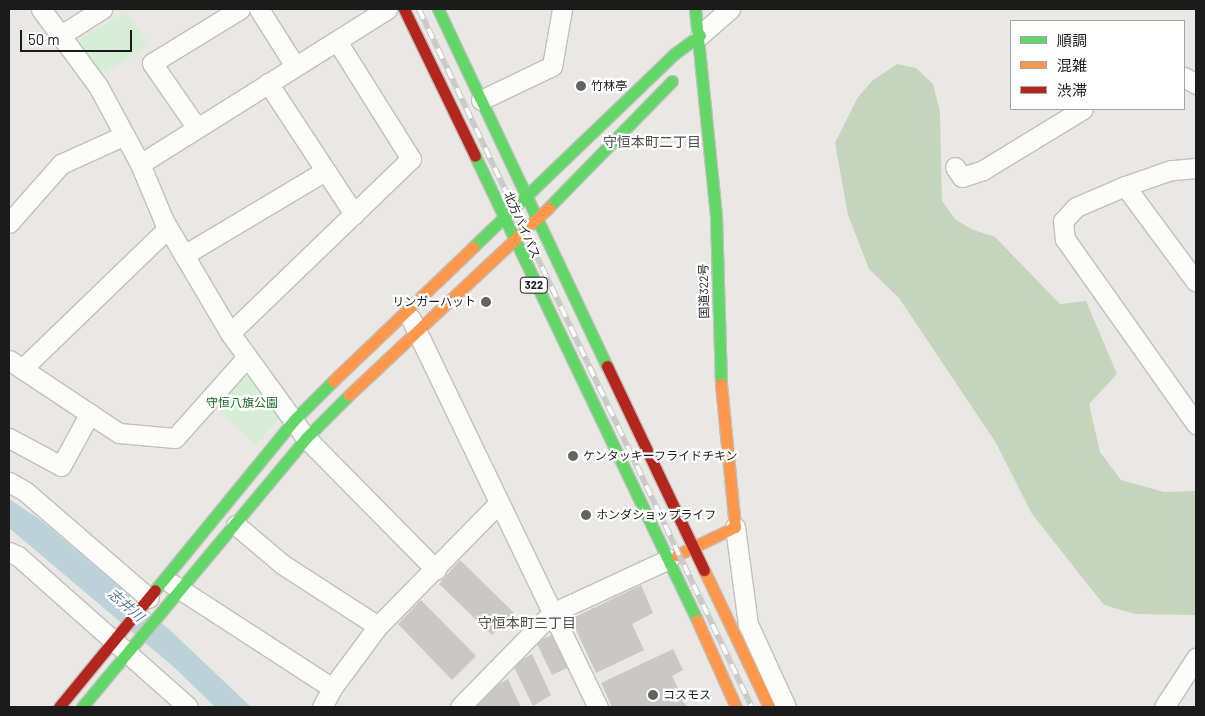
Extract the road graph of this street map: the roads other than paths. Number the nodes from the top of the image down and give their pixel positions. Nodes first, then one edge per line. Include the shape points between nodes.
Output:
1 (41, 9) edge
2 (102, 9) edge
3 (240, 9) edge
4 (259, 9) edge
5 (386, 9) edge
6 (404, 9) edge
7 (438, 9) edge
8 (562, 9) edge
9 (695, 9) edge
10 (730, 9) edge
11 (61, 35) junction
12 (700, 35) junction
13 (338, 41) junction
14 (295, 66) junction
15 (1185, 77) edge
16 (268, 83) junction
17 (1196, 84) edge
18 (481, 100) junction
19 (1081, 110) edge
20 (197, 128) junction
21 (125, 136) junction
22 (140, 164) junction
23 (954, 167) dead end
24 (1196, 168) edge
25 (325, 171) junction
26 (1125, 186) junction
27 (528, 196) junction
28 (354, 214) junction
29 (504, 219) junction
30 (536, 220) junction
31 (9, 223) edge
32 (168, 228) junction
33 (514, 243) junction
34 (184, 255) junction
35 (1196, 282) edge
36 (406, 309) junction
37 (416, 329) junction
38 (230, 333) junction
39 (248, 357) junction
40 (15, 364) edge
41 (90, 413) junction
42 (294, 420) junction
43 (1196, 424) edge
44 (9, 438) edge
45 (306, 438) junction
46 (9, 482) edge
47 (499, 503) junction
48 (236, 525) junction
49 (736, 527) junction
50 (693, 547) junction
51 (10, 555) edge
52 (669, 559) junction
53 (436, 570) junction
54 (166, 578) junction
55 (181, 592) junction
56 (147, 600) junction
57 (552, 614) junction
58 (378, 626) junction
59 (117, 635) junction
60 (132, 650) junction
61 (1196, 658) edge
62 (332, 688) junction
63 (463, 706) edge
64 (59, 707) edge
65 (82, 707) edge
66 (188, 707) edge
67 (322, 707) edge
68 (598, 707) edge
69 (736, 707) edge
70 (769, 707) edge
71 (786, 707) edge
72 (1164, 707) edge

1 - 11 street
2 - 11 street
3 - 20 street via 152,63
4 - 14 street
5 - 13 street
6 - 29 main road, 北方バイパス / 322 via 456,112
7 - 18 main road, 北方バイパス / 322
8 - 18 street via 552,66
9 - 12 main road, 国道322号
10 - 12 street
11 - 21 street via 98,86
12 - 27 main road via 674,54
12 - 30 main road via 686,64
12 - 49 main road, 国道322号 via 716,216 719,363
13 - 14 street
13 - 28 street via 411,159
14 - 16 street
15 - 17 street
16 - 20 street
16 - 25 street
18 - 27 main road, 北方バイパス / 322
19 - 23 street via 983,170 962,177
20 - 22 street
21 - 22 street
21 - 31 street via 61,164
22 - 32 street
24 - 26 street via 1171,170
25 - 28 street
25 - 34 street
26 - 35 street
26 - 43 street via 1076,207 1063,221 1064,239
27 - 29 main road
27 - 30 main road, 北方バイパス / 322
28 - 38 street
29 - 33 main road, 北方バイパス / 322
29 - 36 main road
30 - 33 main road
30 - 50 main road, 北方バイパス / 322
32 - 34 street
32 - 40 street
33 - 37 main road
33 - 52 main road, 北方バイパス / 322
34 - 38 street
36 - 37 street
36 - 42 main road
37 - 45 main road
37 - 47 street
38 - 39 street
39 - 41 street via 175,438 119,433
39 - 42 street
40 - 41 street
41 - 44 street via 61,466
42 - 45 street
42 - 54 main road
45 - 48 main road
45 - 53 street
46 - 56 street via 26,492
47 - 53 street
47 - 57 street
48 - 55 main road
48 - 58 street via 282,564
49 - 50 main road
49 - 71 street via 748,624
50 - 52 main road
50 - 70 main road, 322
51 - 59 street
52 - 57 street
52 - 69 main road, 322
53 - 58 street
54 - 55 street
54 - 56 main road
55 - 60 main road
55 - 62 street
56 - 59 main road
57 - 63 street
57 - 68 street
58 - 62 street
59 - 60 street
59 - 64 main road
60 - 65 main road
60 - 66 street
61 - 72 street
62 - 67 street

